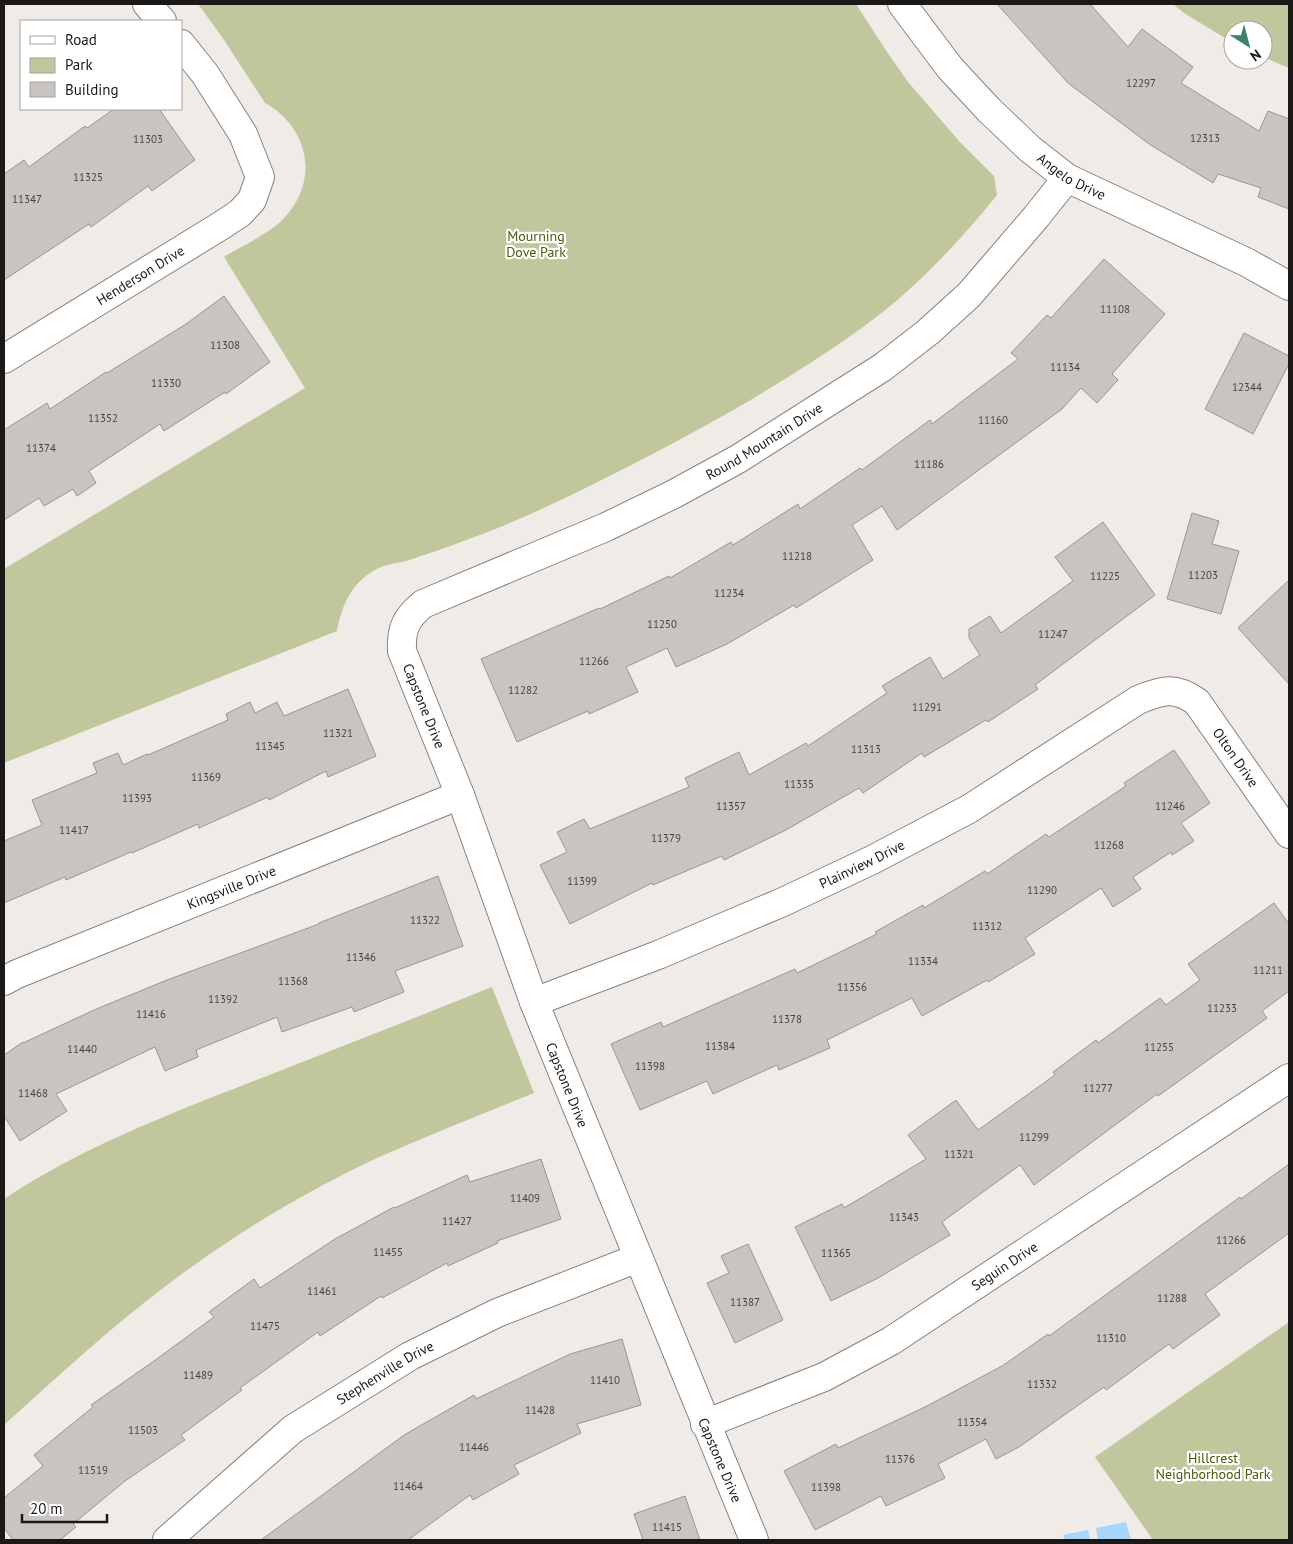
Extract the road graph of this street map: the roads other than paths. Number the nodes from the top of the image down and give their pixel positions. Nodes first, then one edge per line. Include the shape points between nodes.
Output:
1 (147, 4) edge
2 (902, 4) edge
3 (161, 20) edge
4 (182, 45) edge
5 (1067, 178) junction
6 (1289, 286) edge
7 (4, 359) edge
8 (405, 624) joint
9 (1173, 690) joint
10 (460, 795) junction
11 (1289, 834) edge
12 (4, 981) edge
13 (534, 1002) junction
14 (1289, 1078) edge
15 (638, 1258) junction
16 (705, 1424) junction
17 (167, 1540) edge
18 (754, 1540) edge

1 - 3 street
2 - 5 street, Angelo Drive via 950,68 989,110
4 - 7 street, Henderson Drive via 205,74 243,134 260,177 252,200 240,213
5 - 6 street, Angelo Drive via 1246,262
5 - 8 street, Round Mountain Drive via 969,295 883,367 738,459 674,494 606,527 423,604
8 - 10 street, Capstone Drive via 402,651
9 - 11 street, Olton Drive via 1197,702
9 - 13 street, Plainview Drive via 1138,700 969,810 872,860 658,955
10 - 12 street, Kingsville Drive
10 - 13 street, Capstone Drive
13 - 15 street, Capstone Drive
14 - 16 street, Seguin Drive via 891,1341 824,1377
15 - 16 street, Capstone Drive
15 - 17 street, Stephenville Drive via 497,1313 410,1356 293,1429
16 - 18 street, Capstone Drive

